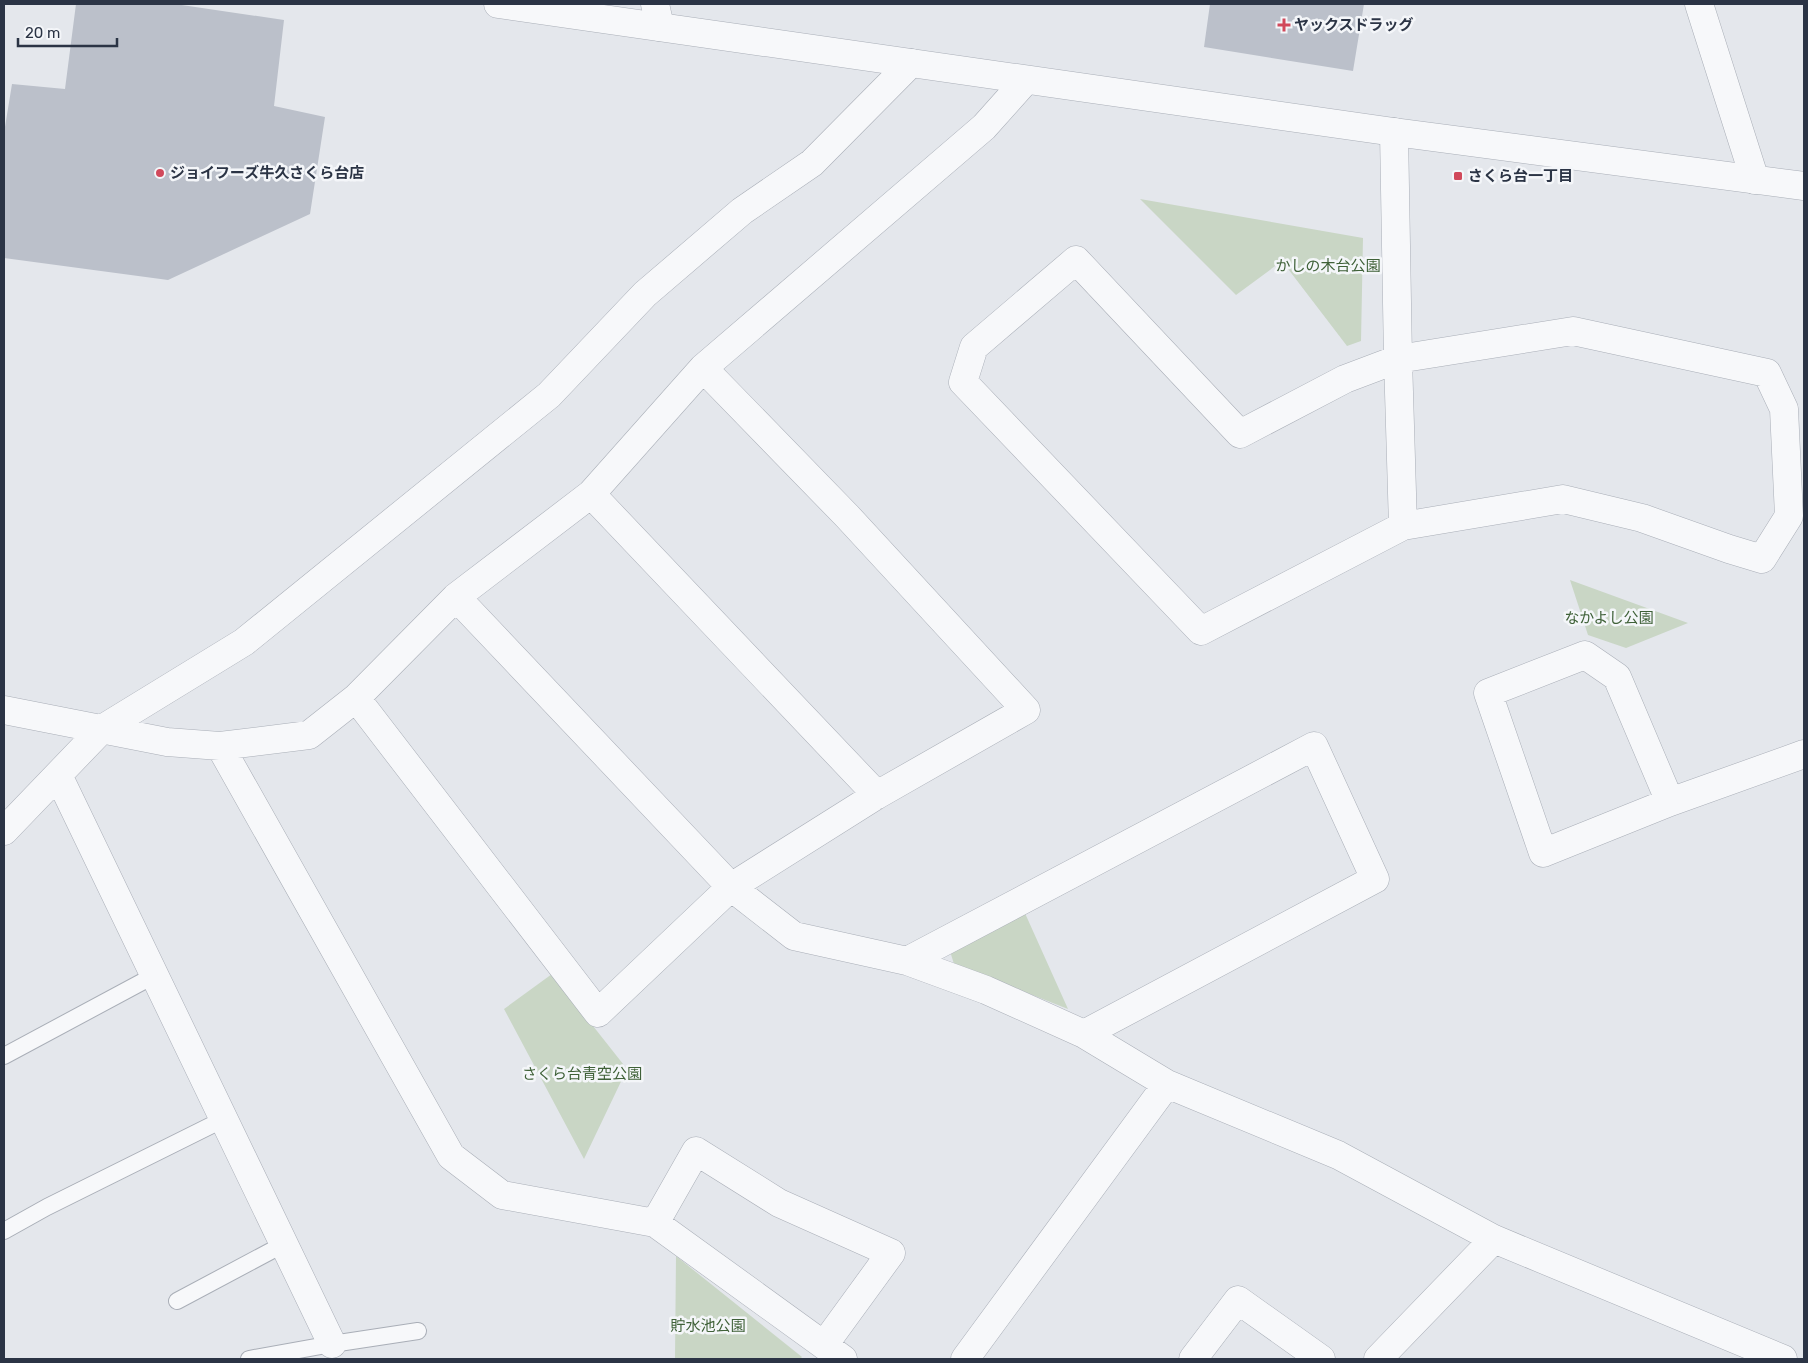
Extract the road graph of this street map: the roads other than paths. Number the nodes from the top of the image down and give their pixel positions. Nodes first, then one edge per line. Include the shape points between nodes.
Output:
1 (498, 4) edge
2 (1699, 4) edge
3 (658, 15) edge
4 (911, 63) junction
5 (1026, 80) junction
6 (1394, 132) junction
7 (1755, 180) junction
8 (1804, 186) edge
9 (1398, 359) junction
10 (703, 368) junction
11 (591, 494) junction
12 (1403, 526) junction
13 (456, 597) junction
14 (356, 698) junction
15 (4, 710) edge
16 (102, 729) junction
17 (220, 746) junction
18 (1804, 754) edge
19 (58, 775) junction
20 (877, 794) junction
21 (1670, 802) junction
22 (4, 831) edge
23 (731, 887) junction
24 (907, 962) junction
25 (155, 975) junction
26 (1084, 1034) junction
27 (4, 1056) edge
28 (1167, 1084) junction
29 (224, 1118) junction
30 (655, 1223) junction
31 (4, 1231) edge
32 (1494, 1239) junction
33 (284, 1244) junction
34 (178, 1301) dead end
35 (418, 1331) dead end
36 (332, 1344) junction
37 (833, 1352) edge
38 (249, 1359) edge
39 (964, 1359) edge
40 (1193, 1359) edge
41 (1321, 1359) edge
42 (1378, 1359) edge
43 (1783, 1359) edge

1 - 3 street
2 - 7 street
3 - 4 street
4 - 5 street
4 - 16 street via 812,163 742,211 645,294 549,395 244,642
5 - 6 street
5 - 10 street via 984,127
6 - 7 street
6 - 9 street
7 - 8 street
9 - 12 street
9 - 12 street via 1573,331 1767,372 1784,409 1789,516 1762,559 1642,518 1563,499
9 - 12 street via 1345,379 1240,434 1076,260 974,347 963,382 1200,632
10 - 11 street
10 - 20 street via 847,516 1026,710
11 - 13 street
11 - 20 street
13 - 14 street
13 - 23 street
14 - 17 street via 309,735
14 - 23 street via 598,1013
15 - 16 street
16 - 17 street via 167,742
16 - 19 street
17 - 30 street via 451,1156 502,1195
18 - 21 street
19 - 22 street
19 - 25 street
20 - 23 street
21 - 21 street via 1543,853 1488,693 1585,655 1617,677
23 - 24 street via 794,936
24 - 26 street via 986,990
24 - 26 street via 1314,746 1375,879
25 - 27 lane
25 - 29 street
26 - 28 street
28 - 32 street via 1338,1155
28 - 39 street
29 - 31 lane
29 - 33 street
30 - 37 street
30 - 37 street via 696,1151 780,1203 892,1253
32 - 42 street
32 - 43 street
33 - 34 lane
33 - 36 street
35 - 36 lane
36 - 38 lane
40 - 41 street via 1238,1300

